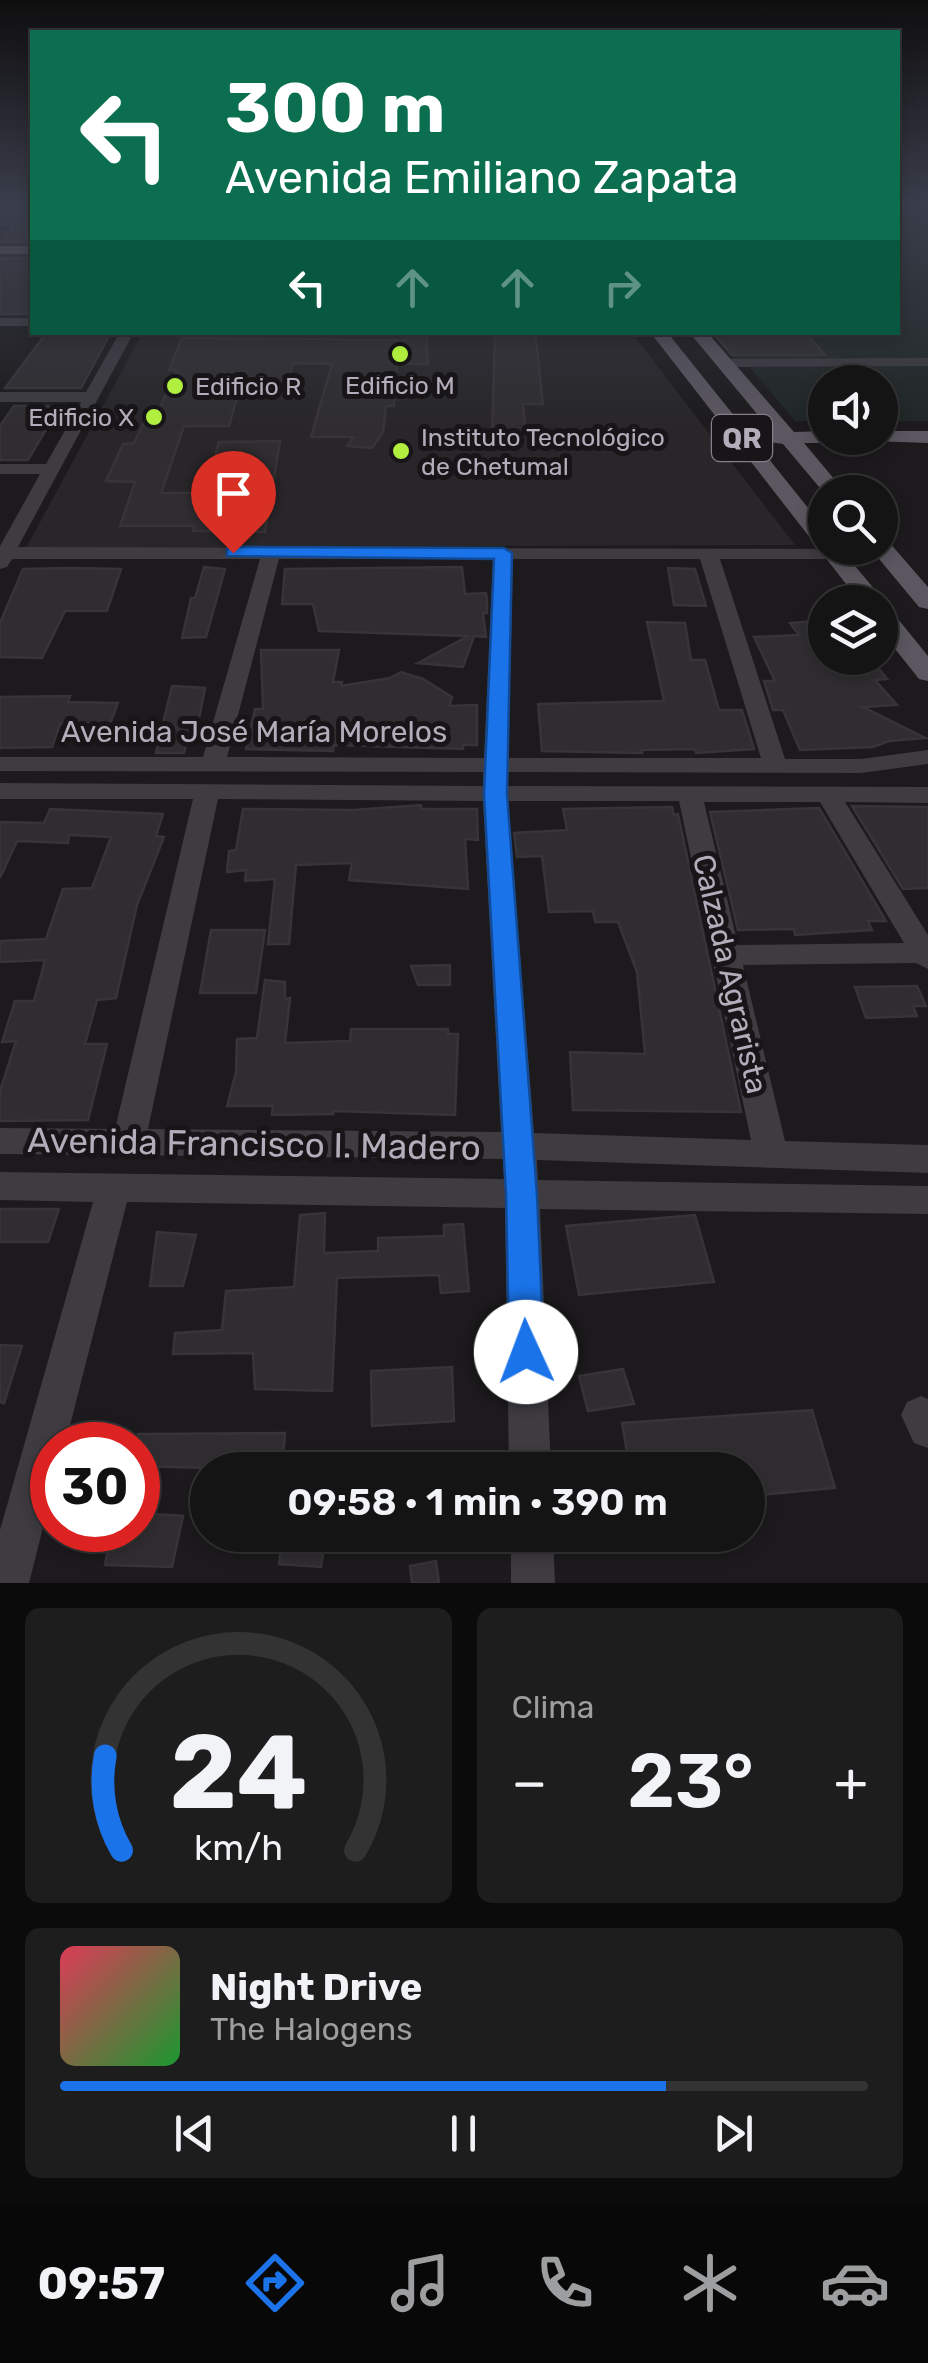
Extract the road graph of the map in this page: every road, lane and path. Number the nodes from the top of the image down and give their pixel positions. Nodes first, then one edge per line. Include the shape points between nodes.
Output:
1 (0, 322) edge
2 (30, 322) edge
3 (125, 335) edge
4 (660, 335) edge
5 (701, 335) edge
6 (928, 362) edge
7 (724, 363) junction
8 (0, 397) edge
9 (94, 397) junction
10 (788, 437) junction
11 (808, 437) edge
12 (898, 437) edge
13 (928, 437) edge
14 (743, 439) junction
15 (0, 469) edge
16 (53, 469) junction
17 (820, 475) edge
18 (808, 510) edge
19 (808, 549) edge
20 (271, 553) junction
21 (504, 553) junction
22 (708, 553) junction
23 (2, 556) edge
24 (843, 565) edge
25 (896, 565) edge
26 (858, 585) edge
27 (928, 602) edge
28 (928, 634) edge
29 (899, 636) joint
30 (928, 673) edge
31 (928, 758) edge
32 (0, 764) edge
33 (775, 765) junction
34 (210, 778) junction
35 (497, 779) junction
36 (0, 792) edge
37 (690, 794) junction
38 (828, 795) junction
39 (928, 795) edge
40 (726, 955) junction
41 (926, 956) edge
42 (129, 1140) junction
43 (0, 1141) edge
44 (518, 1146) junction
45 (771, 1154) junction
46 (928, 1159) edge
47 (0, 1186) edge
48 (114, 1187) junction
49 (522, 1195) junction
50 (928, 1200) edge
51 (529, 1452) edge
52 (532, 1552) edge
53 (7, 1583) edge
54 (533, 1583) edge

1 - 2 street
3 - 9 street
4 - 14 main road, QR
5 - 7 main road, QR
6 - 7 street
7 - 10 main road, QR
8 - 9 street
9 - 16 street
10 - 11 main road
10 - 14 main road
10 - 17 main road, QR
12 - 13 main road
14 - 18 main road, QR
15 - 16 street
16 - 23 street
19 - 22 street
20 - 21 street
20 - 23 street
20 - 34 street
21 - 22 street
21 - 35 street
22 - 33 street
24 - 26 main road, QR
25 - 27 main road
28 - 29 main road
29 - 30 main road
31 - 33 street, Avenida José María Morelos
32 - 34 street, Avenida José María Morelos
33 - 35 street, Avenida José María Morelos
34 - 35 street, Avenida José María Morelos
34 - 36 street, Avenida José María Morelos
34 - 42 street
35 - 37 street, Avenida José María Morelos
35 - 44 street
37 - 38 street, Avenida José María Morelos
37 - 40 street, Calzada Agrarista
38 - 39 street, Avenida José María Morelos
38 - 41 street
40 - 41 street
40 - 45 street, Calzada Agrarista
42 - 43 street, Avenida Francisco I. Madero
42 - 44 street, Avenida Francisco I. Madero
44 - 45 street, Avenida Francisco I. Madero
44 - 49 street
45 - 46 street, Avenida Francisco I. Madero
47 - 48 street, Avenida Francisco I. Madero
48 - 49 street, Avenida Francisco I. Madero
48 - 53 street
49 - 50 street, Avenida Francisco I. Madero
49 - 51 street
52 - 54 street

